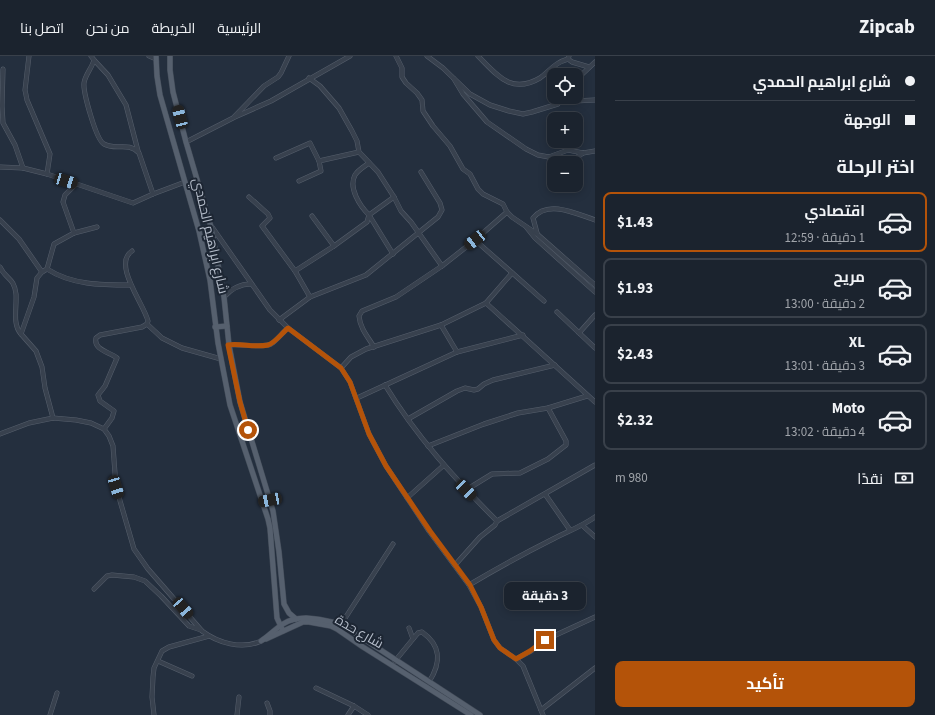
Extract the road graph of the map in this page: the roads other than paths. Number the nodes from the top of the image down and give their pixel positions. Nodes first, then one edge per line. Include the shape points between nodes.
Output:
1 (30, 56) edge
2 (148, 56) edge
3 (170, 56) edge
4 (289, 56) edge
5 (350, 56) edge
6 (396, 56) edge
7 (426, 56) edge
8 (478, 56) edge
9 (568, 57) edge
10 (92, 58) edge
11 (156, 58) edge
12 (595, 62) edge
13 (589, 67) junction
14 (3, 69) dead end
15 (583, 73) edge
16 (309, 78) junction
17 (454, 79) junction
18 (595, 100) edge
19 (583, 101) edge
20 (558, 104) edge
21 (233, 118) junction
22 (186, 142) junction
23 (595, 151) edge
24 (359, 152) junction
25 (139, 153) junction
26 (582, 153) junction
27 (552, 156) edge
28 (578, 156) edge
29 (547, 157) edge
30 (276, 158) dead end
31 (319, 161) junction
32 (369, 162) junction
33 (0, 167) edge
34 (23, 168) junction
35 (421, 172) dead end
36 (47, 174) junction
37 (299, 181) dead end
38 (185, 182) junction
39 (76, 184) junction
40 (153, 194) junction
41 (249, 197) dead end
42 (394, 197) junction
43 (507, 212) junction
44 (369, 215) junction
45 (312, 216) dead end
46 (0, 220) edge
47 (595, 220) edge
48 (97, 227) dead end
49 (211, 227) junction
50 (74, 233) junction
51 (418, 233) junction
52 (536, 236) junction
53 (475, 240) junction
54 (334, 246) junction
55 (132, 250) dead end
56 (393, 254) junction
57 (442, 266) junction
58 (0, 267) edge
59 (47, 269) junction
60 (294, 271) junction
61 (42, 272) junction
62 (512, 273) junction
63 (251, 284) junction
64 (595, 284) edge
65 (130, 285) junction
66 (595, 292) edge
67 (224, 297) junction
68 (310, 297) junction
69 (544, 301) dead end
70 (486, 302) junction
71 (557, 312) dead end
72 (595, 315) edge
73 (279, 320) junction
74 (147, 324) junction
75 (440, 325) junction
76 (227, 326) junction
77 (215, 327) junction
78 (288, 328) junction
79 (579, 333) junction
80 (21, 334) junction
81 (523, 335) junction
82 (228, 345) junction
83 (374, 347) junction
84 (595, 348) edge
85 (457, 352) junction
86 (221, 359) junction
87 (555, 365) junction
88 (341, 368) junction
89 (386, 385) junction
90 (587, 396) junction
91 (357, 398) junction
92 (595, 402) edge
93 (548, 408) junction
94 (52, 418) junction
95 (408, 419) junction
96 (104, 429) junction
97 (0, 434) edge
98 (428, 446) junction
99 (444, 465) junction
100 (595, 465) edge
101 (466, 490) junction
102 (546, 494) junction
103 (407, 498) junction
104 (270, 500) junction
105 (262, 501) junction
106 (595, 517) edge
107 (498, 521) junction
108 (583, 526) junction
109 (570, 530) junction
110 (595, 537) edge
111 (393, 544) dead end
112 (272, 552) junction
113 (279, 552) junction
114 (454, 565) junction
115 (470, 585) junction
116 (94, 589) dead end
117 (595, 617) edge
118 (277, 618) junction
119 (296, 619) junction
120 (341, 624) junction
121 (409, 628) dead end
122 (281, 629) junction
123 (337, 629) junction
124 (202, 630) junction
125 (269, 635) junction
126 (209, 636) junction
127 (413, 639) junction
128 (261, 641) junction
129 (516, 659) junction
130 (158, 661) junction
131 (395, 661) junction
132 (595, 668) edge
133 (192, 676) dead end
134 (427, 684) junction
135 (316, 688) dead end
136 (57, 693) dead end
137 (239, 696) dead end
138 (266, 703) dead end
139 (354, 706) junction
140 (542, 710) junction
141 (50, 715) edge
142 (154, 715) edge
143 (237, 715) edge
144 (270, 715) edge
145 (348, 715) edge
146 (368, 715) edge
147 (471, 715) edge
148 (480, 715) edge
149 (543, 715) edge

1 - 36 street via 25,90 50,154
2 - 11 street
3 - 22 main road, شارع ابراهيم الحمدي via 173,92
4 - 21 street via 278,77 264,86
5 - 16 street
6 - 43 street via 402,68 402,77 422,100 423,111 450,146 463,169 470,174 483,194 503,204
7 - 17 street
8 - 9 street via 505,82 520,84 539,78
9 - 13 street via 572,62
10 - 25 street via 108,76 126,105
10 - 25 street via 84,81 84,90 97,136 103,144 130,146
11 - 38 main road, شارع ابراهيم الحمدي via 160,95
12 - 13 street
13 - 15 street
14 - 34 street via 3,123 15,145
16 - 21 street via 271,101
16 - 24 street via 320,86 339,108 357,141
17 - 20 street via 470,94 509,112 523,114
17 - 29 street via 487,122 526,149
18 - 19 street
21 - 22 street
22 - 49 main road, شارع ابراهيم الحمدي
23 - 26 street
24 - 31 street
24 - 32 street
25 - 40 street
26 - 27 street via 568,150
26 - 28 street
30 - 31 street via 310,143
31 - 37 street via 321,171
32 - 42 street
32 - 44 street via 355,175 353,182 355,194 363,210
33 - 34 street
34 - 36 street
35 - 51 street via 442,210
36 - 39 street
38 - 40 street
38 - 77 main road, شارع ابراهيم الحمدي via 210,280
39 - 40 street via 133,203
39 - 50 street via 65,195 63,202
41 - 60 street via 268,214 270,218 262,226
42 - 44 street
42 - 51 street
43 - 52 street
43 - 53 street
44 - 54 street via 367,222
44 - 56 street
45 - 54 street
46 - 61 street via 19,239
47 - 52 street via 557,208 549,209 536,214 533,218
48 - 50 street
49 - 63 street
49 - 67 main road, شارع ابراهيم الحمدي
50 - 59 street via 54,244
51 - 56 street
51 - 57 street
52 - 64 street
52 - 66 street
53 - 57 street
53 - 62 street
54 - 60 street
55 - 65 street via 125,261
56 - 68 street via 366,275
57 - 83 street via 396,297 362,311 359,316 362,329
58 - 80 street via 13,284 17,330
59 - 61 street
59 - 65 street via 77,282
60 - 68 street
61 - 80 street via 37,278 34,297
62 - 69 street
62 - 70 street
63 - 67 street via 239,286
63 - 73 street
65 - 74 street via 139,298 148,319
67 - 76 main road, شارع ابراهيم الحمدي
68 - 73 street
70 - 75 street
70 - 81 street
71 - 79 street
72 - 79 street
73 - 78 street
74 - 86 street via 162,338 182,348
74 - 96 street via 96,338 100,349 115,356 117,360 98,395 100,401 114,411
75 - 83 street
75 - 85 street
76 - 77 main road
76 - 82 main road, شارع ابراهيم الحمدي
77 - 86 main road, شارع ابراهيم الحمدي
78 - 82 street via 269,345
78 - 88 street
79 - 84 street
80 - 94 street via 36,351 42,367
81 - 85 street
81 - 87 street
82 - 104 main road, شارع ابراهيم الحمدي via 240,402
83 - 88 street via 351,357
85 - 89 street
86 - 105 main road, شارع ابراهيم الحمدي via 230,405
87 - 90 street
87 - 95 street via 493,380 478,389 465,388
88 - 91 street
89 - 91 street
89 - 95 street
90 - 92 street
90 - 93 street
91 - 103 street via 369,434
93 - 98 street via 518,413
93 - 101 street via 566,441 564,448 520,473 492,474
94 - 96 street via 91,423
94 - 97 street
95 - 98 street
96 - 124 street via 113,446 116,487 134,549 148,569
98 - 99 street
99 - 101 street
99 - 103 street
100 - 102 street
101 - 107 street
102 - 107 street
102 - 109 street
103 - 114 street
104 - 105 main road
104 - 113 main road, شارع ابراهيم الحمدي
105 - 112 main road, شارع ابراهيم الحمدي via 270,528
106 - 108 street
107 - 114 street
108 - 109 street
108 - 110 street
109 - 115 street
111 - 120 street
112 - 113 main road
112 - 118 main road, شارع ابراهيم الحمدي
113 - 119 main road, شارع ابراهيم الحمدي via 284,604
114 - 115 street
115 - 129 street via 494,640 500,648
116 - 124 street via 112,575 145,581 189,626
117 - 129 street via 545,640
118 - 122 main road, شارع ابراهيم الحمدي
118 - 125 main road
119 - 120 main road, شارع حدة via 316,619
119 - 122 main road, شارع حدة via 288,621
120 - 123 street
120 - 131 main road, شارع حدة
121 - 127 street
122 - 123 main road, شارع حدة via 306,622
122 - 125 main road, شارع حدة
122 - 128 main road, شارع حدة via 269,639
123 - 134 main road, شارع حدة
124 - 126 street
125 - 128 main road, شارع حدة
126 - 128 street via 221,642 238,645
126 - 130 street via 169,647 162,651
127 - 131 street
127 - 134 street via 422,632 431,641 439,660
129 - 140 street via 525,671
130 - 133 street
130 - 142 street via 153,677
131 - 134 main road, شارع حدة
132 - 140 street
134 - 147 main road, شارع حدة
134 - 148 main road, شارع حدة
135 - 139 street
136 - 141 street
137 - 143 street
138 - 144 street
139 - 145 street
139 - 146 street
140 - 149 street

